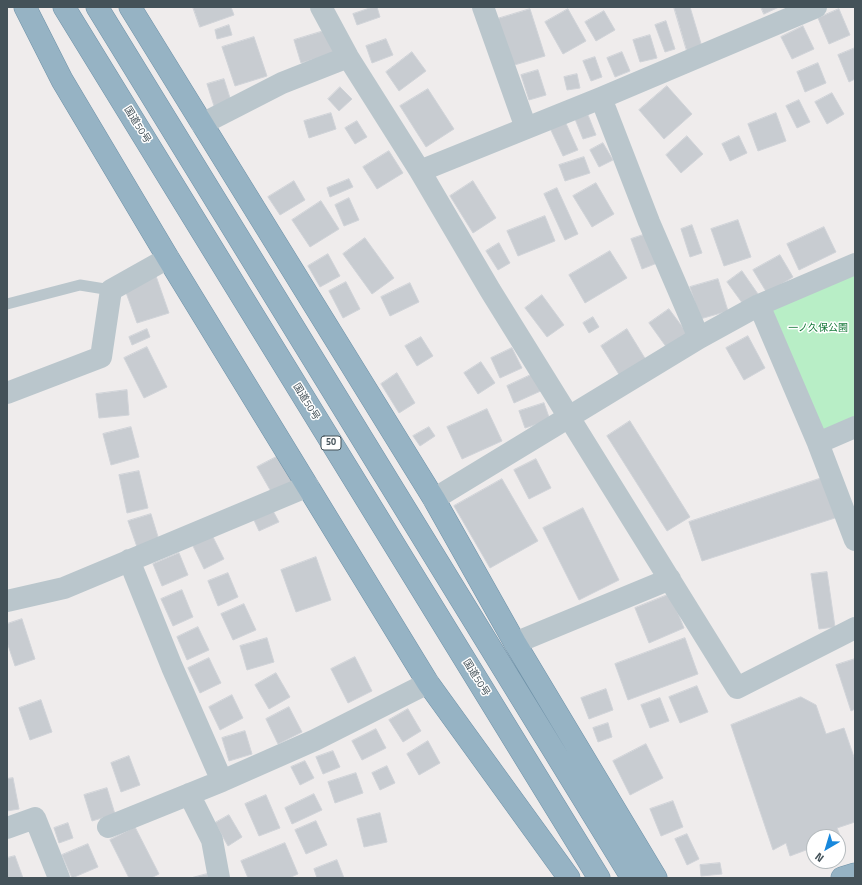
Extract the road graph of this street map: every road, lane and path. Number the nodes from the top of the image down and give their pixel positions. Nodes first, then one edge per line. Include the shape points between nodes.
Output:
1 (25, 7) edge
2 (64, 7) edge
3 (97, 7) edge
4 (130, 7) edge
5 (321, 7) edge
6 (483, 7) edge
7 (816, 7) edge
8 (348, 57) junction
9 (601, 98) junction
10 (202, 124) junction
11 (526, 128) junction
12 (420, 171) junction
13 (168, 258) junction
14 (855, 264) edge
15 (111, 290) junction
16 (7, 304) edge
17 (759, 305) junction
18 (699, 338) junction
19 (7, 393) edge
20 (570, 416) junction
21 (855, 427) edge
22 (818, 443) junction
23 (308, 486) junction
24 (434, 499) junction
25 (855, 540) edge
26 (129, 560) junction
27 (670, 579) junction
28 (7, 601) edge
29 (855, 628) edge
30 (515, 643) junction
31 (428, 683) junction
32 (222, 781) junction
33 (189, 794) junction
34 (108, 827) dead end
35 (7, 828) edge
36 (855, 874) edge
37 (59, 878) edge
38 (219, 878) edge
39 (569, 878) edge
40 (599, 878) edge
41 (632, 878) edge
42 (656, 878) edge
43 (842, 878) edge

1 - 13 highway via 62,80
2 - 40 highway, 国道50号 / 50
3 - 41 highway
4 - 10 highway
5 - 8 street
6 - 11 street
7 - 9 street
8 - 10 street via 282,83
8 - 12 street
9 - 11 street
9 - 18 street via 649,222
10 - 24 highway
11 - 12 street
12 - 20 street via 490,290
13 - 15 street
13 - 23 highway
14 - 17 street
15 - 16 lane via 80,285
15 - 19 street via 101,357
17 - 18 street
17 - 22 street
18 - 20 street
20 - 24 street
20 - 27 street
21 - 22 street
22 - 25 street
23 - 26 street
23 - 31 highway
24 - 30 highway
26 - 28 street via 64,588
26 - 32 street
27 - 29 street via 737,688
27 - 30 street
30 - 42 highway
31 - 32 street via 316,740
31 - 39 highway
32 - 33 street
33 - 34 street
33 - 38 street via 212,840
35 - 37 street via 35,818
36 - 43 highway

